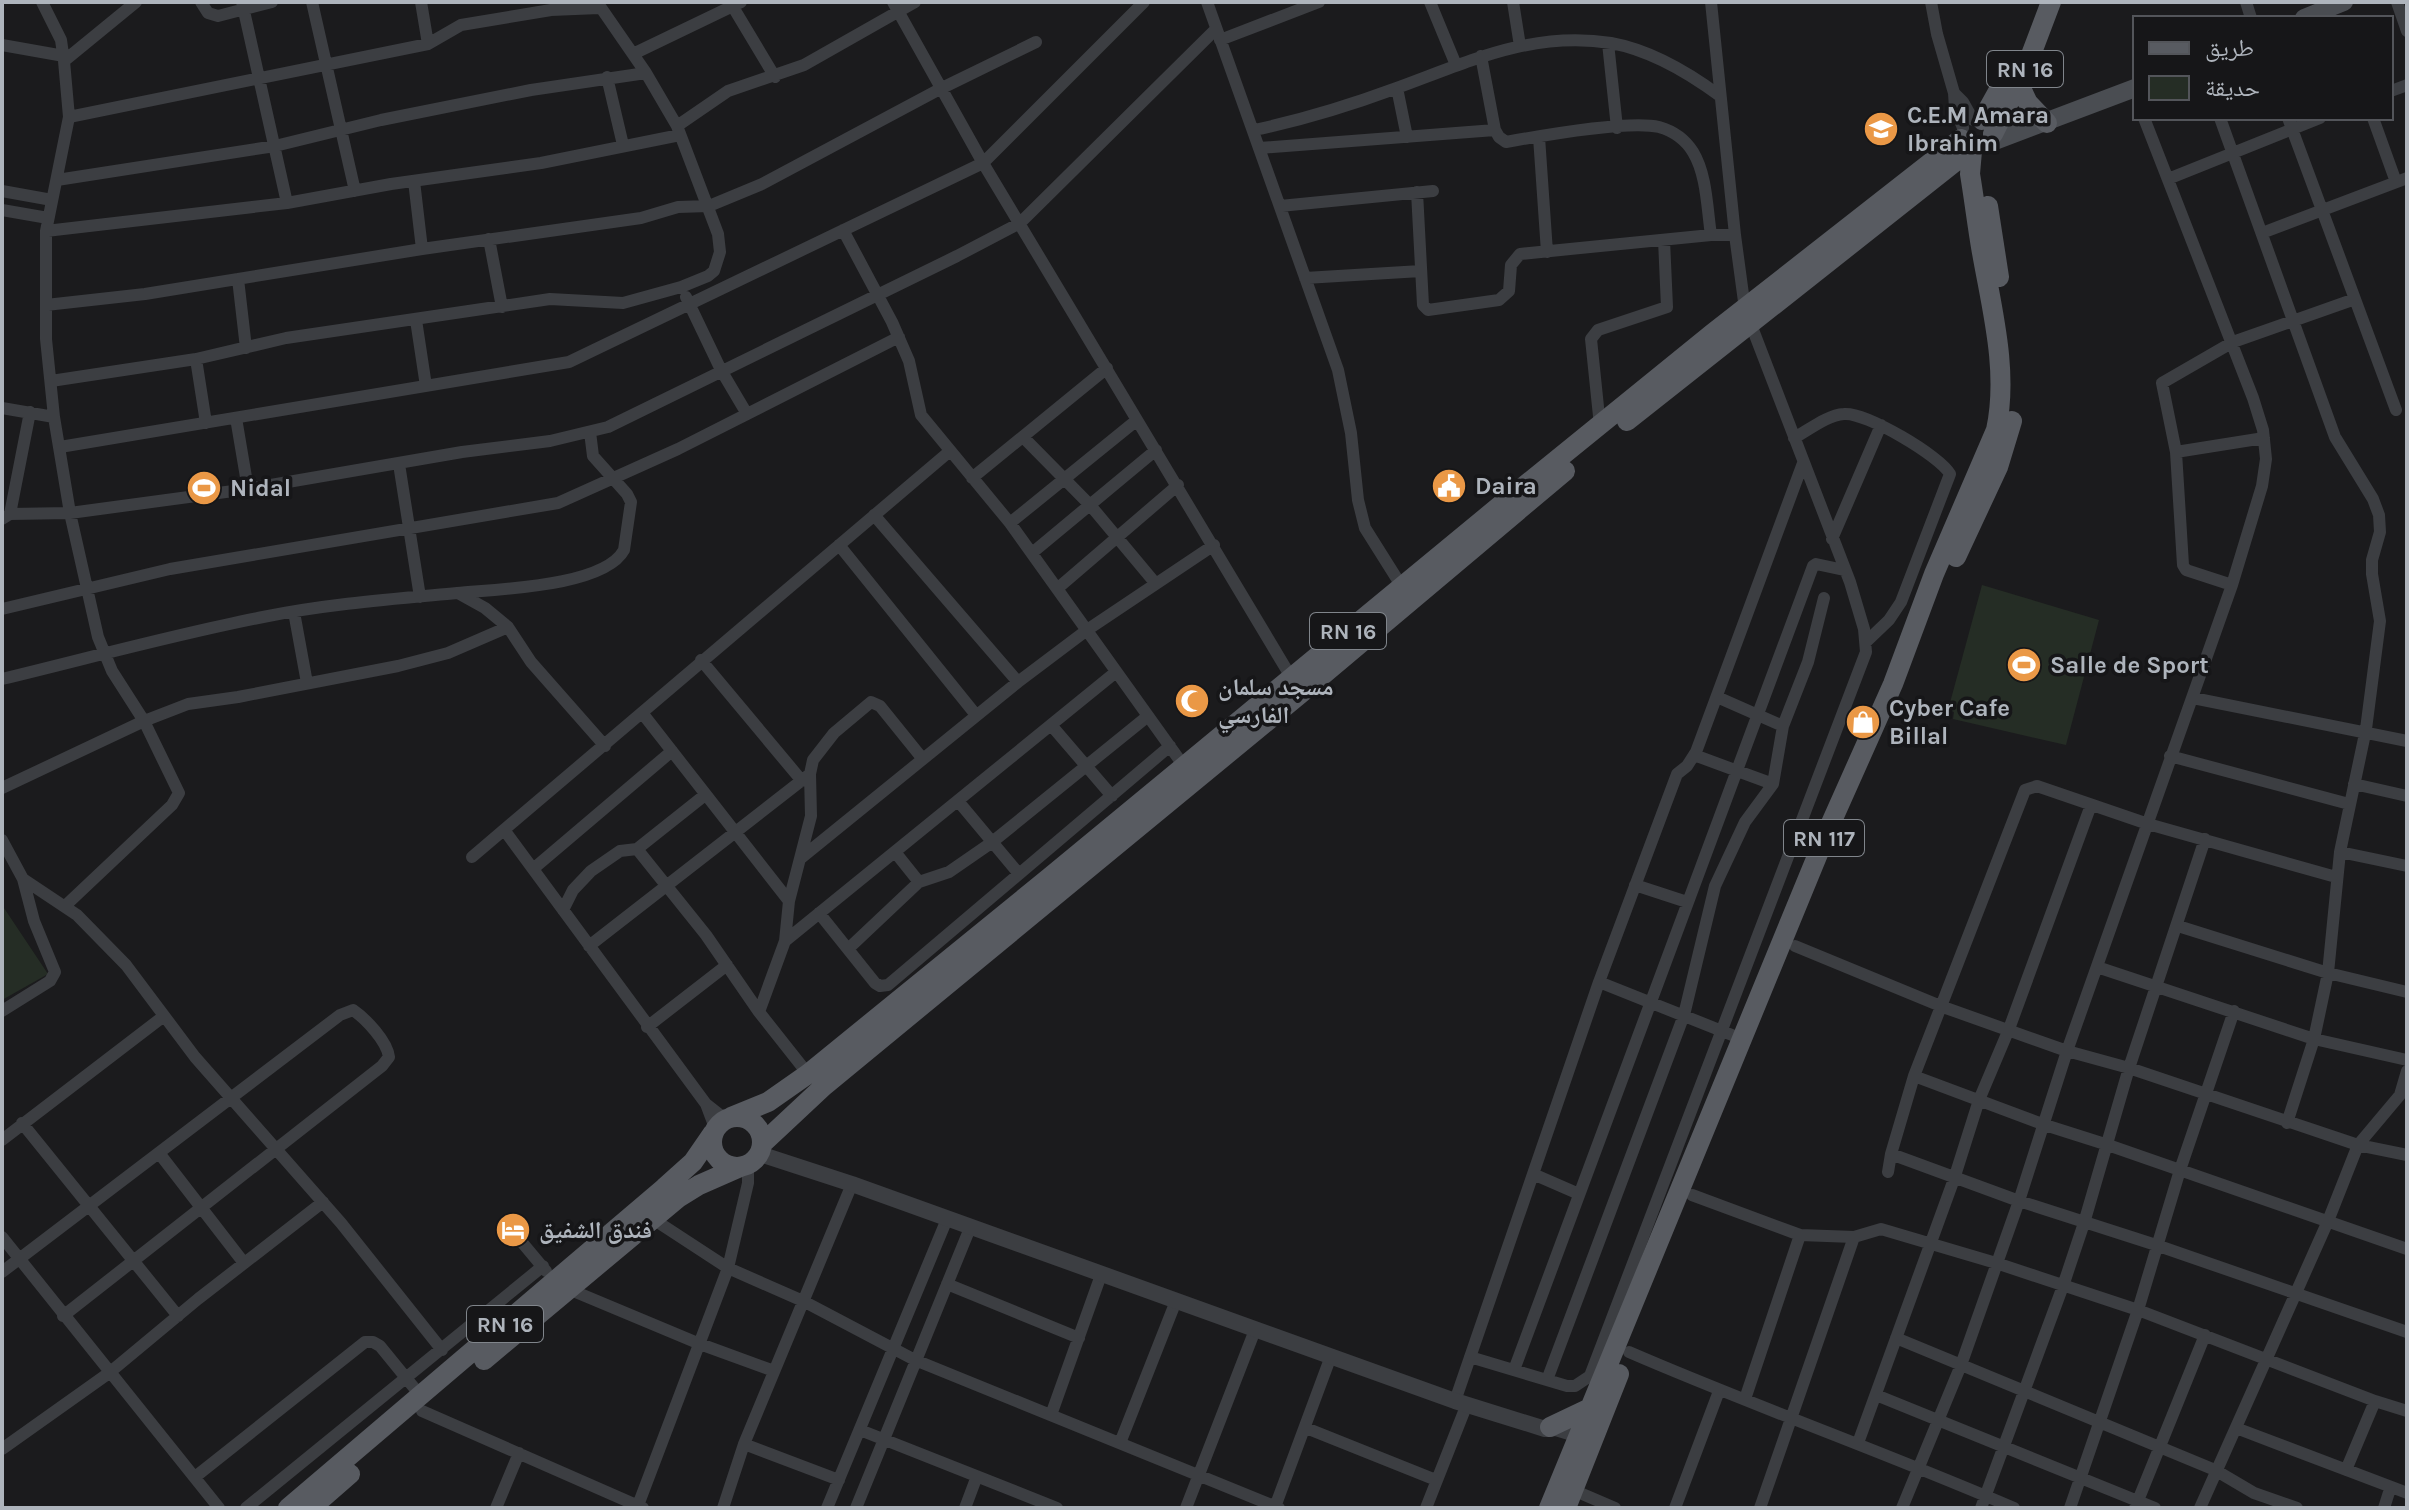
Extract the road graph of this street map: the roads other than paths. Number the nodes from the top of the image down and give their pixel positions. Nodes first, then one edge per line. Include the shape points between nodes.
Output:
1 (42, 2) edge
2 (136, 2) edge
3 (201, 2) edge
4 (272, 2) edge
5 (312, 2) edge
6 (421, 2) edge
7 (915, 2) edge
8 (1144, 2) edge
9 (1207, 2) edge
10 (1319, 2) edge
11 (1430, 2) edge
12 (1513, 2) edge
13 (1711, 2) edge
14 (1931, 2) edge
15 (2039, 2) edge
16 (2051, 2) edge
17 (2397, 2) edge
18 (735, 3) edge
19 (243, 5) edge
20 (598, 5) edge
21 (895, 6) edge
22 (2337, 9) edge
23 (2311, 16) edge
24 (2407, 31) edge
25 (1218, 34) junction
26 (1036, 42) dead end
27 (1608, 43) junction
28 (428, 44) junction
29 (2, 45) edge
30 (1520, 46) junction
31 (633, 54) junction
32 (1481, 56) junction
33 (64, 59) junction
34 (1456, 65) junction
35 (327, 66) junction
36 (646, 73) junction
37 (607, 77) junction
38 (775, 77) junction
39 (261, 79) junction
40 (2018, 82) junction
41 (1397, 88) junction
42 (940, 89) junction
43 (2133, 91) edge
44 (1720, 96) junction
45 (69, 117) junction
46 (2145, 120) edge
47 (2221, 120) edge
48 (2374, 120) edge
49 (2047, 123) junction
50 (2290, 123) edge
51 (1617, 128) junction
52 (679, 130) junction
53 (1254, 130) junction
54 (1495, 130) junction
55 (341, 131) junction
56 (1407, 137) junction
57 (1539, 137) junction
58 (1976, 137) junction
59 (623, 145) junction
60 (275, 146) junction
61 (1260, 148) junction
62 (2232, 152) junction
63 (983, 163) junction
64 (2168, 179) junction
65 (57, 180) junction
66 (2402, 180) edge
67 (414, 181) junction
68 (2, 191) edge
69 (355, 191) junction
70 (1433, 191) dead end
71 (1417, 192) junction
72 (31, 196) junction
73 (52, 200) junction
74 (287, 203) junction
75 (709, 206) junction
76 (1280, 206) junction
77 (2323, 209) junction
78 (2, 210) edge
79 (28, 213) junction
80 (1020, 223) junction
81 (47, 225) junction
82 (843, 230) junction
83 (2262, 233) junction
84 (1711, 235) junction
85 (1735, 235) junction
86 (489, 239) junction
87 (1664, 240) junction
88 (422, 249) junction
89 (1547, 252) junction
90 (1421, 271) junction
91 (1305, 278) junction
92 (238, 279) junction
93 (681, 287) junction
94 (877, 295) junction
95 (1996, 297) junction
96 (2355, 299) junction
97 (689, 304) junction
98 (46, 305) junction
99 (502, 307) junction
100 (1748, 316) junction
101 (416, 320) junction
102 (2294, 321) junction
103 (899, 337) junction
104 (2233, 342) junction
105 (246, 348) junction
106 (196, 359) junction
107 (1107, 368) junction
108 (721, 370) junction
109 (51, 381) junction
110 (426, 386) junction
111 (2, 408) edge
112 (2396, 410) dead end
113 (30, 412) junction
114 (747, 414) junction
115 (54, 417) junction
116 (236, 418) junction
117 (1137, 420) junction
118 (206, 423) junction
119 (1881, 425) junction
120 (1600, 426) junction
121 (590, 432) junction
122 (1023, 437) junction
123 (1794, 438) junction
124 (2264, 438) junction
125 (60, 447) junction
126 (1156, 450) junction
127 (950, 451) junction
128 (2176, 452) junction
129 (1803, 463) junction
130 (399, 464) junction
131 (972, 478) junction
132 (614, 479) junction
133 (1064, 480) junction
134 (1178, 485) junction
135 (248, 489) junction
136 (9, 493) edge
137 (1090, 505) junction
138 (70, 513) junction
139 (874, 515) junction
140 (6, 517) edge
141 (1010, 523) junction
142 (410, 526) junction
143 (1118, 537) junction
144 (1832, 539) junction
145 (839, 545) junction
146 (1214, 545) junction
147 (1032, 553) junction
148 (1844, 570) junction
149 (1156, 584) junction
150 (2232, 585) junction
151 (86, 588) junction
152 (1058, 588) junction
153 (457, 593) junction
154 (1406, 593) junction
155 (420, 597) junction
156 (1824, 598) dead end
157 (2, 609) edge
158 (294, 612) junction
159 (508, 627) junction
160 (1087, 630) junction
161 (1866, 642) junction
162 (105, 655) junction
163 (701, 660) junction
164 (1116, 672) junction
165 (1291, 677) junction
166 (2, 679) edge
167 (1018, 682) junction
168 (307, 683) junction
169 (1717, 697) junction
170 (2193, 698) junction
171 (643, 714) junction
172 (1758, 714) junction
173 (976, 715) junction
174 (1148, 716) junction
175 (144, 721) junction
176 (1051, 725) junction
177 (1783, 726) junction
178 (2365, 734) junction
179 (2407, 741) edge
180 (605, 746) junction
181 (1170, 746) junction
182 (672, 751) junction
183 (1694, 755) junction
184 (2170, 756) junction
185 (922, 758) junction
186 (1086, 766) junction
187 (1738, 771) junction
188 (1189, 773) junction
189 (806, 778) junction
190 (1773, 784) junction
191 (2354, 784) junction
192 (2, 788) edge
193 (705, 795) junction
194 (1112, 796) junction
195 (2407, 796) edge
196 (958, 801) junction
197 (2349, 804) junction
198 (2091, 805) junction
199 (1799, 823) junction
200 (2148, 824) junction
201 (505, 831) junction
202 (1827, 832) junction
203 (735, 834) junction
204 (2205, 839) junction
205 (2, 840) edge
206 (991, 843) junction
207 (637, 849) junction
208 (895, 852) junction
209 (2340, 852) junction
210 (472, 857) dead end
211 (801, 858) junction
212 (2407, 866) edge
213 (533, 869) junction
214 (1019, 874) junction
215 (2336, 877) junction
216 (23, 879) junction
217 (919, 882) junction
218 (1635, 885) junction
219 (668, 887) junction
220 (789, 901) junction
221 (1687, 902) junction
222 (65, 906) junction
223 (563, 910) junction
224 (819, 913) junction
225 (2178, 926) junction
226 (960, 938) junction
227 (785, 941) junction
228 (589, 946) junction
229 (1795, 946) junction
230 (848, 949) junction
231 (727, 965) junction
232 (2097, 967) junction
233 (2328, 973) junction
234 (1599, 982) junction
235 (2157, 985) junction
236 (2407, 992) edge
237 (1650, 1002) junction
238 (1943, 1007) junction
239 (2, 1011) edge
240 (2234, 1011) junction
241 (759, 1012) junction
242 (1684, 1015) junction
243 (164, 1016) junction
244 (647, 1027) junction
245 (2009, 1029) junction
246 (1733, 1035) junction
247 (2314, 1039) junction
248 (2067, 1051) junction
249 (2407, 1060) edge
250 (2129, 1068) junction
251 (2407, 1071) edge
252 (808, 1074) junction
253 (1914, 1076) junction
254 (2207, 1094) junction
255 (231, 1098) junction
256 (1979, 1100) junction
257 (22, 1123) junction
258 (2287, 1123) junction
259 (721, 1124) junction
260 (2045, 1125) junction
261 (2, 1140) edge
262 (2108, 1145) junction
263 (2358, 1145) junction
264 (277, 1148) junction
265 (159, 1153) junction
266 (1891, 1154) junction
267 (2407, 1155) edge
268 (752, 1158) junction
269 (2180, 1170) junction
270 (1888, 1172) dead end
271 (1533, 1174) junction
272 (1954, 1179) junction
273 (852, 1184) junction
274 (1579, 1194) junction
275 (1692, 1195) junction
276 (2019, 1201) junction
277 (323, 1202) junction
278 (90, 1206) junction
279 (202, 1208) junction
280 (653, 1219) junction
281 (947, 1219) junction
282 (2328, 1221) junction
283 (2084, 1223) junction
284 (970, 1228) junction
285 (515, 1234) dead end
286 (1800, 1235) junction
287 (2, 1237) edge
288 (1854, 1237) junction
289 (1931, 1244) junction
290 (2156, 1245) junction
291 (2407, 1249) edge
292 (19, 1258) junction
293 (134, 1261) junction
294 (244, 1263) junction
295 (1996, 1263) junction
296 (728, 1268) junction
297 (2, 1272) edge
298 (1101, 1275) junction
299 (555, 1279) junction
300 (947, 1284) junction
301 (2063, 1286) junction
302 (2296, 1293) junction
303 (803, 1301) junction
304 (1176, 1301) junction
305 (2138, 1310) junction
306 (63, 1316) junction
307 (178, 1316) junction
308 (1255, 1330) junction
309 (2407, 1332) edge
310 (2205, 1335) junction
311 (1079, 1338) junction
312 (1896, 1338) junction
313 (700, 1344) junction
314 (892, 1347) junction
315 (442, 1350) junction
316 (1629, 1352) junction
317 (1331, 1356) junction
318 (1470, 1357) junction
319 (2265, 1359) junction
320 (915, 1360) junction
321 (1961, 1365) junction
322 (1514, 1370) junction
323 (774, 1371) junction
324 (109, 1373) junction
325 (407, 1378) junction
326 (1596, 1379) junction
327 (1547, 1380) junction
328 (1719, 1391) junction
329 (2026, 1392) junction
330 (1876, 1395) junction
331 (1745, 1399) junction
332 (2375, 1401) junction
333 (1461, 1402) junction
334 (421, 1403) junction
335 (1590, 1408) junction
336 (2407, 1411) edge
337 (1051, 1415) junction
338 (1791, 1416) junction
339 (1938, 1420) junction
340 (2100, 1423) junction
341 (1306, 1428) junction
342 (2236, 1428) junction
343 (860, 1430) junction
344 (1549, 1431) junction
345 (883, 1438) junction
346 (1120, 1443) junction
347 (1858, 1443) junction
348 (744, 1444) junction
349 (2004, 1447) junction
350 (2160, 1447) junction
351 (2, 1449) edge
352 (1580, 1450) junction
353 (519, 1453) junction
354 (1919, 1468) junction
355 (2215, 1470) junction
356 (2346, 1470) junction
357 (1199, 1475) junction
358 (977, 1476) junction
359 (195, 1477) junction
360 (2081, 1478) junction
361 (839, 1480) junction
362 (1436, 1480) junction
363 (335, 1487) junction
364 (2390, 1489) junction
365 (2254, 1493) junction
366 (2407, 1493) edge
367 (1569, 1499) edge
368 (1983, 1502) edge
369 (306, 1504) edge
370 (2137, 1505) edge
371 (639, 1507) edge
372 (1277, 1507) edge
373 (219, 1508) edge
374 (246, 1508) edge
375 (340, 1508) edge
376 (496, 1508) edge
377 (723, 1508) edge
378 (827, 1508) edge
379 (856, 1508) edge
380 (965, 1508) edge
381 (1057, 1508) edge
382 (1186, 1508) edge
383 (1426, 1508) edge
384 (1549, 1508) edge
385 (1615, 1508) edge
386 (1675, 1508) edge
387 (1760, 1508) edge
388 (1902, 1508) edge
389 (2014, 1508) edge
390 (2070, 1508) edge
391 (2155, 1508) edge
392 (2200, 1508) edge
393 (2251, 1508) edge
394 (2297, 1508) edge
395 (2384, 1508) edge

1 - 33 street via 61,40
2 - 33 street
3 - 19 street via 212,15
4 - 19 street
5 - 35 street
6 - 28 street
7 - 21 street
8 - 63 street
9 - 25 street
10 - 25 street
11 - 34 street
12 - 30 street
13 - 44 street
14 - 58 street via 1954,93 1966,106
15 - 58 main road, RN 16
16 - 40 main road, RN 16
17 - 24 street
18 - 31 street
18 - 38 street
19 - 39 street
20 - 28 street via 461,25
20 - 31 street
21 - 38 street via 843,44
21 - 42 street
22 - 23 main road
25 - 53 street
25 - 80 street
26 - 42 street
27 - 30 street
27 - 44 street via 1672,66
27 - 51 street
28 - 35 street
29 - 33 street
30 - 32 street
31 - 36 street
32 - 34 street
32 - 54 street
33 - 45 street
34 - 41 street
35 - 39 street
35 - 55 street
36 - 37 street
36 - 52 street
37 - 55 street
37 - 59 street
38 - 52 street via 728,91
39 - 45 street
39 - 60 street
40 - 49 main road
40 - 58 main road, RN 16
41 - 53 street
41 - 56 street
42 - 63 street
42 - 75 street via 762,184
43 - 49 main road
44 - 85 street
45 - 65 street
46 - 64 street
47 - 62 street
48 - 66 street
49 - 58 main road
50 - 62 street
50 - 77 street
51 - 57 street
51 - 84 street via 1657,126 1685,141 1702,174
52 - 59 street
52 - 75 street
53 - 61 street
54 - 56 street
54 - 57 street via 1506,142
55 - 60 street
55 - 69 street
56 - 61 street
57 - 89 street
58 - 95 main road, RN 117 via 1970,174
58 - 100 main road, RN 16
59 - 67 street
60 - 65 street
60 - 74 street
61 - 76 street
62 - 64 street
62 - 83 street
63 - 80 street
63 - 82 street
64 - 104 street
65 - 73 street
66 - 77 street
67 - 69 street
67 - 88 street
68 - 72 street
69 - 74 street
70 - 71 street
71 - 76 street
71 - 90 street
72 - 73 street
72 - 79 street
73 - 81 street
74 - 81 street
75 - 86 street
75 - 93 street via 718,234 717,264 708,276
76 - 91 street
77 - 83 street
77 - 96 street
78 - 79 street
79 - 81 street
80 - 94 street
80 - 107 street
81 - 98 street
82 - 94 street
82 - 97 street
83 - 102 street
84 - 85 street
84 - 87 street
85 - 100 street
86 - 88 street
86 - 99 street
87 - 89 street
87 - 120 street via 1667,307 1598,330 1591,339
88 - 92 street
89 - 90 street via 1514,259 1509,291 1499,300 1425,310
90 - 91 street
91 - 154 street via 1345,400 1365,528
92 - 98 street
92 - 105 street
93 - 97 street
93 - 99 street via 623,303 550,299
94 - 103 street
94 - 108 street
95 - 202 main road, RN 117 via 2001,397 1996,430
95 - 229 main road, RN 117 via 2014,406 2007,441
96 - 102 street
96 - 112 street
97 - 108 street
97 - 110 street via 569,362
98 - 109 street
99 - 101 street
100 - 120 main road, RN 16
100 - 123 street
100 - 154 main road, RN 16 via 1566,470
101 - 105 street
101 - 110 street
102 - 104 street
102 - 178 street via 2335,437 2379,515 2372,574 2380,621
103 - 114 street
103 - 127 street via 921,415
104 - 124 street
104 - 128 street via 2162,383
105 - 106 street
106 - 109 street
106 - 118 street
107 - 117 street
107 - 122 street
108 - 114 street
108 - 121 street
109 - 115 street
110 - 116 street
111 - 113 street
113 - 115 street
113 - 136 street
114 - 132 street
115 - 125 street
116 - 118 street
116 - 135 street
117 - 126 street
117 - 133 street
118 - 125 street
119 - 123 street via 1844,414
119 - 144 street
119 - 161 street via 1944,465 1950,477 1901,602
120 - 154 main road, RN 16
121 - 130 street
121 - 132 street via 593,456
122 - 131 street
122 - 133 street
123 - 129 street
124 - 128 street
124 - 150 street via 2262,486
125 - 138 street
126 - 134 street
126 - 137 street
127 - 131 street
127 - 139 street
128 - 150 street via 2183,565
129 - 144 street
129 - 169 street
130 - 135 street
130 - 142 street
131 - 141 street
132 - 142 street via 544,507
132 - 153 street via 631,502 624,550 609,566 539,586
133 - 137 street
133 - 141 street
134 - 143 street
134 - 146 street
135 - 138 street
136 - 140 street
137 - 143 street
137 - 147 street
138 - 140 street
138 - 151 street
139 - 145 street
139 - 167 street
141 - 147 street
142 - 151 street
142 - 155 street
143 - 149 street
143 - 152 street
144 - 148 street
145 - 163 street
145 - 173 street
146 - 149 street
146 - 165 street
147 - 152 street
148 - 161 street
148 - 172 street via 1813,566
149 - 160 street
150 - 170 street
151 - 157 street
151 - 162 street
152 - 160 street
153 - 155 street
153 - 159 street
154 - 165 main road, RN 16
154 - 188 main road, RN 16
155 - 158 street
156 - 177 street via 1808,662
158 - 162 street
158 - 168 street
159 - 168 street via 448,653
159 - 180 street via 531,662
160 - 164 street
160 - 167 street
161 - 199 street
162 - 166 street
162 - 175 street
163 - 171 street
163 - 189 street
164 - 174 street
164 - 176 street
165 - 188 main road, RN 16
167 - 173 street
168 - 175 street via 188,704
169 - 172 street
169 - 183 street
170 - 178 street
170 - 184 street
171 - 180 street
171 - 182 street
172 - 177 street
172 - 187 street
173 - 185 street
174 - 181 street
174 - 186 street
175 - 192 street
175 - 222 street via 178,797
176 - 186 street
176 - 196 street
177 - 190 street
178 - 179 street
178 - 191 street
180 - 201 street
181 - 188 street
181 - 194 street
182 - 193 street
182 - 213 street
183 - 187 street
183 - 218 street via 1677,774
184 - 197 street
184 - 200 street
185 - 189 street via 871,702 822,746
185 - 211 street
186 - 194 street
186 - 206 street
187 - 190 street
187 - 221 street
188 - 226 main road, RN 16
188 - 268 main road, RN 16 via 824,1086
189 - 203 street
189 - 211 street via 811,816
190 - 242 street via 1745,822 1715,886
191 - 195 street
191 - 197 street
193 - 203 street
193 - 207 street
194 - 214 street
196 - 206 street
196 - 208 street
197 - 209 street
198 - 200 street
198 - 238 street via 2037,786 2025,790
198 - 245 street
199 - 202 street
199 - 246 street
200 - 204 street
200 - 232 street
201 - 210 street
201 - 213 street
202 - 246 main road, RN 117
203 - 219 street
203 - 220 street
204 - 215 street
204 - 225 street
205 - 216 street
206 - 214 street
206 - 217 street via 949,872
207 - 219 street
207 - 223 street via 620,851 591,871
208 - 217 street
208 - 224 street
209 - 212 street
209 - 215 street
211 - 220 street
213 - 223 street
214 - 226 street
215 - 233 street
216 - 222 street
216 - 239 street via 55,974
217 - 230 street
218 - 221 street
218 - 234 street
219 - 228 street
219 - 231 street
220 - 227 street
221 - 237 street
222 - 243 street via 126,965
223 - 228 street
224 - 227 street
224 - 230 street
225 - 233 street
225 - 235 street
226 - 230 street via 884,986 875,983
226 - 252 main road, RN 16
227 - 241 street
228 - 244 street
229 - 238 street
229 - 275 main road, RN 117
231 - 241 street
231 - 244 street
232 - 235 street
232 - 248 street
233 - 236 street
233 - 247 street
234 - 237 street
234 - 271 street
235 - 240 street
235 - 250 street
237 - 242 street
237 - 274 street
238 - 245 street
238 - 253 street
240 - 247 street
240 - 254 street
241 - 252 street
242 - 246 street
242 - 327 street
243 - 255 street
243 - 257 street
244 - 259 street
245 - 248 street
245 - 256 street
246 - 326 main road, RN 117
247 - 249 street
247 - 258 street
248 - 250 street
248 - 260 street
250 - 254 street
250 - 262 street
251 - 263 street via 2400,1095
252 - 259 main road, RN 16 via 768,1102
253 - 256 street
253 - 266 street
254 - 258 street
254 - 269 street
255 - 264 street
255 - 264 street via 340,1015 353,1010 361,1016 388,1048 389,1057
255 - 265 street
256 - 260 street
256 - 272 street
257 - 261 street
257 - 278 street
258 - 263 street
259 - 268 main road via 743,1117 751,1121 762,1135
259 - 268 main road via 713,1150 717,1157 731,1167
259 - 299 main road, RN 16 via 693,1162
260 - 262 street
260 - 276 street
262 - 269 street
262 - 283 street
263 - 267 street
263 - 282 street
264 - 277 street
264 - 279 street
265 - 278 street
265 - 279 street
266 - 270 street
266 - 272 street
268 - 273 street
268 - 280 main road, RN 16 via 699,1185
268 - 296 street
269 - 282 street
269 - 290 street
271 - 274 street
271 - 318 street
272 - 276 street
272 - 289 street
273 - 281 street
273 - 303 street
274 - 322 street
275 - 286 street
275 - 316 main road, RN 117
276 - 283 street
276 - 295 street
277 - 294 street
277 - 315 street
278 - 292 street
278 - 293 street
279 - 293 street
279 - 294 street
280 - 296 street
280 - 299 main road, RN 16
281 - 284 street
281 - 314 street
282 - 291 street
282 - 302 street
283 - 290 street
283 - 301 street
284 - 298 street
284 - 300 street
285 - 299 street
286 - 288 street
286 - 331 street
287 - 292 street
288 - 289 street via 1881,1229
288 - 338 street
289 - 295 street
289 - 312 street
290 - 302 street
290 - 305 street
292 - 297 street
292 - 306 street
293 - 306 street
293 - 307 street
294 - 307 street
295 - 301 street
295 - 321 street
296 - 303 street
296 - 313 street
298 - 304 street
298 - 311 street
299 - 313 street
299 - 315 street
299 - 334 main road, RN 16
300 - 311 street
300 - 320 street
301 - 305 street
301 - 329 street
302 - 309 street
302 - 319 street
303 - 314 street
303 - 323 street
304 - 308 street
304 - 346 street
305 - 310 street
305 - 340 street
306 - 324 street
307 - 324 street
308 - 317 street
308 - 357 street
310 - 319 street
310 - 350 street
311 - 337 street
312 - 321 street
312 - 330 street
313 - 323 street
313 - 371 street
314 - 320 street
314 - 343 street
315 - 325 street
316 - 328 street
316 - 352 main road, RN 117
317 - 333 street
317 - 341 street
318 - 322 street
318 - 333 street
319 - 332 street
319 - 342 street
320 - 337 street
320 - 345 street
321 - 329 street
321 - 339 street
322 - 327 street
323 - 348 street
324 - 351 street
324 - 359 street
325 - 334 street
325 - 359 street via 376,1343 365,1342
325 - 374 street
326 - 327 street via 1575,1386
326 - 335 main road, RN 117
328 - 331 street
328 - 386 street
329 - 340 street
329 - 349 street
330 - 339 street
330 - 347 street
331 - 338 street
332 - 336 street
332 - 356 street
333 - 344 street
333 - 362 street
334 - 353 street
334 - 363 main road, RN 16
334 - 369 main road, RN 16
335 - 344 main road
335 - 352 main road, RN 117
337 - 346 street
338 - 347 street
338 - 387 street
339 - 349 street
339 - 354 street
340 - 350 street
340 - 360 street
341 - 362 street
341 - 372 street
342 - 355 street
342 - 356 street
343 - 345 street
343 - 361 street
344 - 352 main road
344 - 352 street
345 - 358 street
345 - 379 street
346 - 357 street
347 - 354 street
348 - 361 street
348 - 377 street
349 - 360 street
349 - 368 street
350 - 355 street
350 - 370 street
352 - 367 main road, RN 117
352 - 384 main road, RN 117
353 - 371 street
353 - 376 street
354 - 368 street
354 - 388 street
355 - 365 street
355 - 392 street
356 - 364 street
357 - 372 street
357 - 382 street
358 - 380 street
358 - 381 street
359 - 373 street
360 - 370 street
360 - 390 street
361 - 378 street
362 - 383 street
363 - 369 main road, RN 16
363 - 375 main road
364 - 366 street
364 - 395 street
365 - 393 street
365 - 394 street
367 - 385 street
368 - 389 street
370 - 391 street

